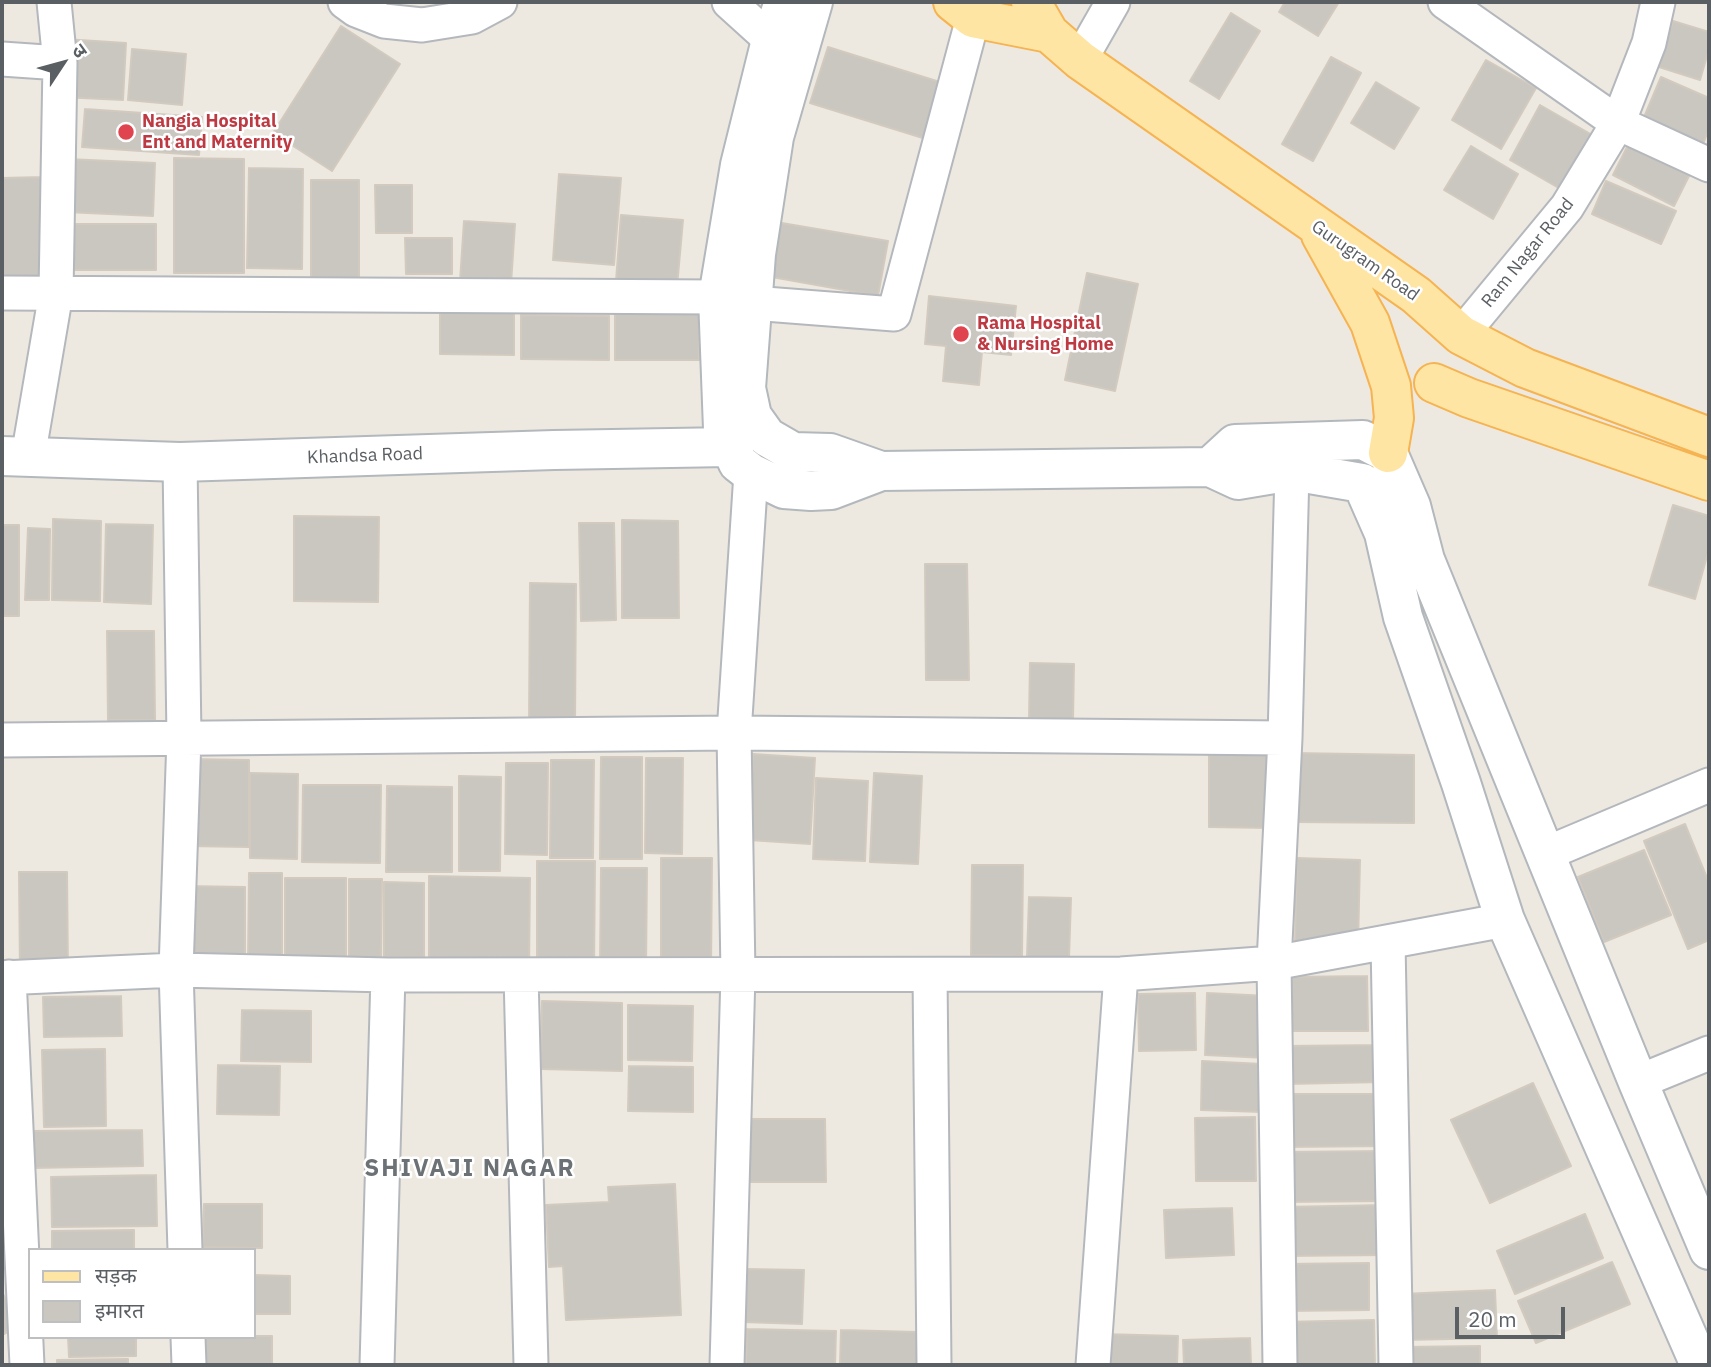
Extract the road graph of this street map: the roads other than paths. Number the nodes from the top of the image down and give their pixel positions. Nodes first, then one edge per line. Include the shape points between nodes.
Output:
1 (54, 2) edge
2 (345, 2) edge
3 (500, 2) edge
4 (729, 2) edge
5 (784, 2) edge
6 (813, 2) edge
7 (1113, 2) edge
8 (1445, 2) edge
9 (1658, 2) edge
10 (963, 10) edge
11 (1040, 18) edge
12 (771, 40) junction
13 (2, 59) edge
14 (1080, 60) junction
15 (60, 63) junction
16 (1618, 123) junction
17 (1709, 165) edge
18 (1314, 224) junction
19 (2, 293) edge
20 (56, 293) junction
21 (735, 300) junction
22 (1461, 335) junction
23 (1434, 383) junction
24 (1709, 437) edge
25 (1388, 453) junction
26 (15, 456) edge
27 (740, 460) junction
28 (180, 461) junction
29 (1210, 467) junction
30 (881, 471) junction
31 (1292, 471) junction
32 (1709, 481) edge
33 (734, 733) junction
34 (184, 738) junction
35 (1285, 738) junction
36 (2, 740) edge
37 (1709, 785) edge
38 (1545, 854) junction
39 (1505, 920) junction
40 (1388, 942) junction
41 (1273, 963) junction
42 (176, 970) junction
43 (738, 974) junction
44 (1121, 974) junction
45 (388, 975) junction
46 (521, 975) junction
47 (930, 975) junction
48 (5, 977) edge
49 (1709, 1053) edge
50 (1638, 1082) junction
51 (185, 1248) edge
52 (1709, 1251) edge
53 (188, 1339) edge
54 (27, 1365) edge
55 (189, 1365) edge
56 (377, 1365) edge
57 (531, 1365) edge
58 (727, 1365) edge
59 (934, 1365) edge
60 (1093, 1365) edge
61 (1280, 1365) edge
62 (1396, 1365) edge
63 (1700, 1365) edge

1 - 15 street
2 - 3 street via 384,21 422,25 472,17
4 - 12 street
5 - 12 main road
6 - 21 main road via 774,137 756,254
7 - 14 street
8 - 16 street
9 - 16 street, Ram Nagar Road via 1649,43
10 - 11 main road, Gurugram Road
10 - 21 street via 894,314
11 - 14 main road, Gurugram Road
12 - 21 main road via 740,165
13 - 15 street
14 - 18 main road, Gurugram Road
15 - 20 street
16 - 17 street
16 - 22 street, Ram Nagar Road via 1567,207
18 - 22 main road, Gurugram Road via 1416,295
18 - 25 main road via 1370,323 1391,386 1394,418
19 - 20 street
20 - 21 street
20 - 26 street
21 - 27 main road via 723,429
21 - 30 main road via 752,416 767,437 793,452 830,453
22 - 23 main road, Ram Nagar Road
22 - 24 main road, Gurugram Road via 1525,368
23 - 25 main road, Ram Nagar Road
23 - 32 main road
25 - 29 main road via 1363,440 1235,444
25 - 38 main road via 1411,506 1425,560
26 - 28 main road, Khandsa Road
27 - 28 main road, Khandsa Road via 554,450
27 - 30 main road via 784,489 831,490
27 - 33 street
28 - 34 street
29 - 30 main road
29 - 31 main road via 1238,480
31 - 35 street
31 - 39 main road via 1362,483 1384,533 1403,617
33 - 34 street
33 - 35 street
33 - 43 street
34 - 36 street
34 - 42 street
35 - 41 street
37 - 38 street
38 - 50 main road
39 - 40 street
39 - 63 main road
40 - 41 street
40 - 62 street
41 - 44 street
41 - 61 street
42 - 45 street
42 - 48 street
42 - 51 street
43 - 46 street
43 - 47 street
43 - 58 street
44 - 47 street
44 - 60 street
45 - 46 street
45 - 56 street
46 - 57 street
47 - 59 street
48 - 54 street
49 - 50 street
50 - 52 main road
53 - 55 street

